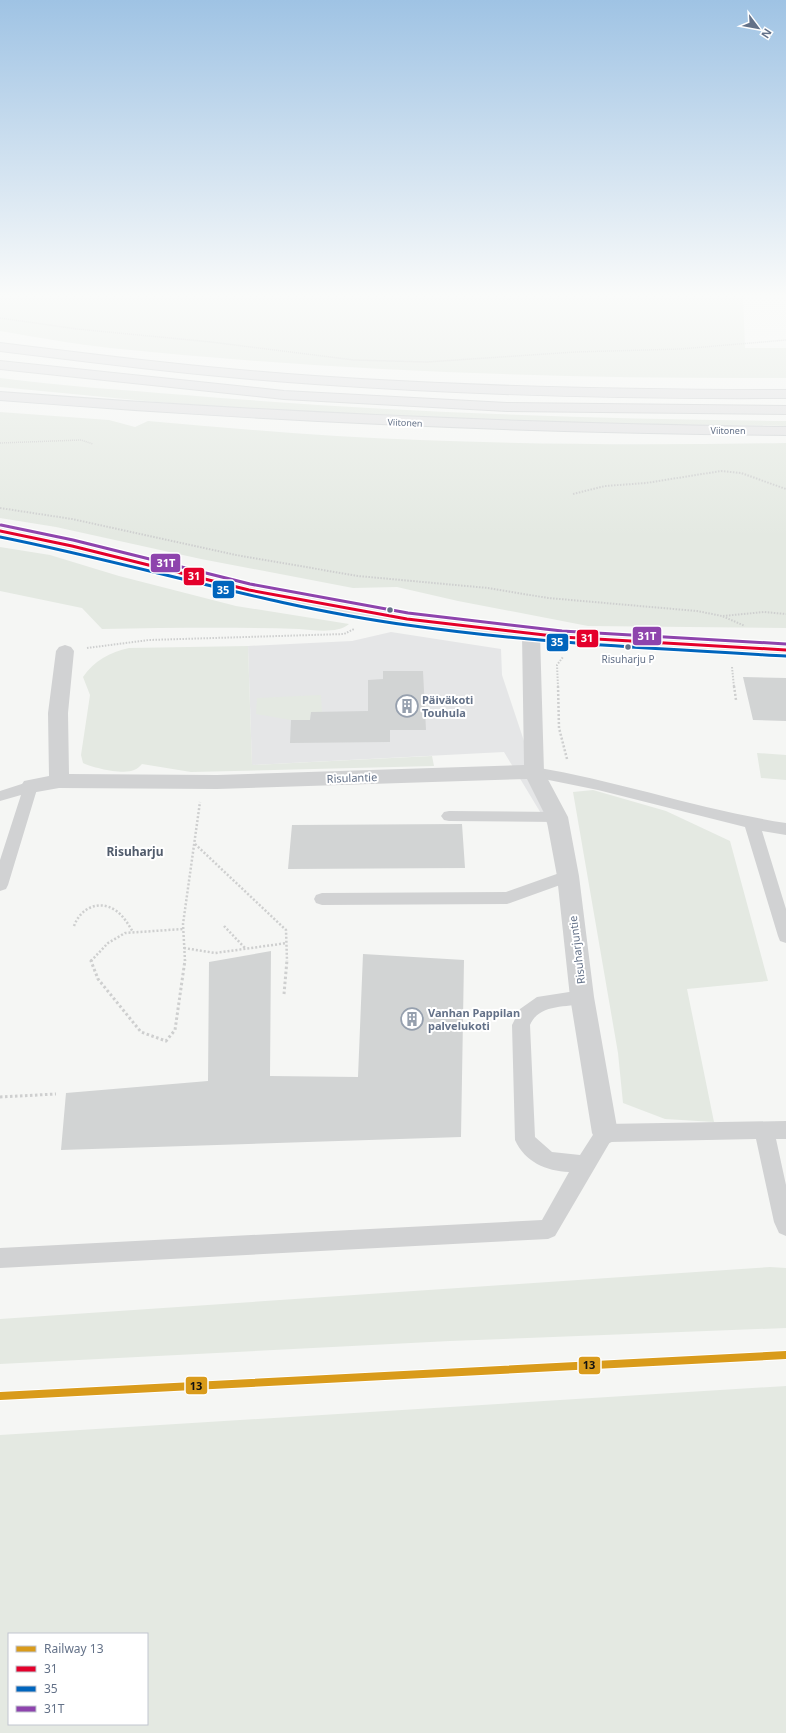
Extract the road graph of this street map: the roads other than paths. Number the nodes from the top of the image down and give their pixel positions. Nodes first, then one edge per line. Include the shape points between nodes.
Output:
1 (103, 376) edge
2 (279, 376) edge
3 (786, 394) edge
4 (0, 396) edge
5 (786, 410) edge
6 (786, 431) edge
7 (0, 531) edge
8 (531, 634) junction
9 (786, 650) edge
10 (65, 651) road end
11 (534, 772) junction
12 (59, 781) junction
13 (31, 786) junction
14 (0, 796) edge
15 (448, 816) dead end
16 (557, 817) junction
17 (752, 824) junction
18 (786, 829) edge
19 (568, 876) junction
20 (0, 885) edge
21 (322, 899) dead end
22 (786, 936) edge
23 (582, 997) junction
24 (764, 1130) junction
25 (786, 1130) edge
26 (605, 1133) junction
27 (585, 1164) junction
28 (786, 1226) edge
29 (0, 1258) edge

1 - 5 main road via 284,395 507,407
2 - 3 main road via 358,383 562,392
4 - 6 main road, Viitonen via 235,414 502,427
7 - 8 main road via 284,598 428,622
8 - 9 main road
8 - 11 street
10 - 12 street via 58,713
11 - 12 street, Risulantie via 203,782
11 - 16 street, Risuharjuntie
11 - 17 lane via 571,777
12 - 13 street, Risulantie
13 - 14 lane
13 - 20 lane
15 - 16 lane
16 - 19 street, Risuharjuntie
17 - 18 lane
17 - 22 lane
19 - 21 lane via 507,898
19 - 23 street, Risuharjuntie
23 - 26 street, Risuharjuntie
23 - 27 lane via 543,1002 526,1014 521,1025 525,1140 536,1155 554,1163
24 - 25 lane
24 - 26 lane
24 - 28 lane
26 - 27 lane
27 - 29 lane via 548,1229

